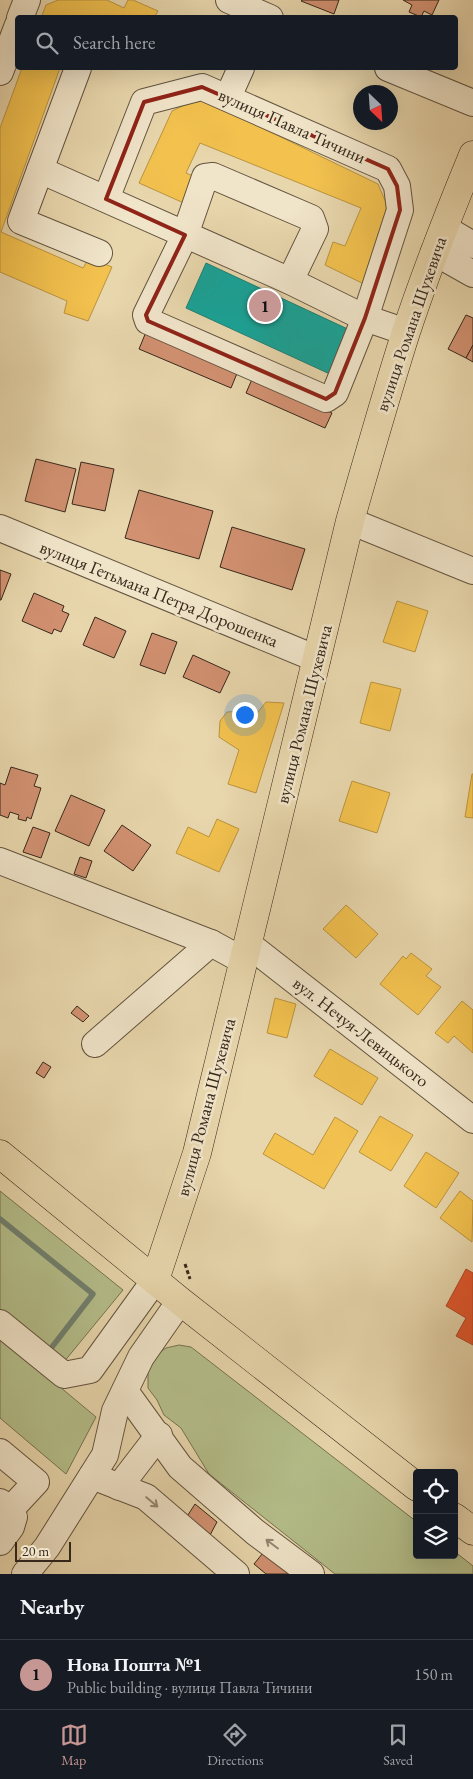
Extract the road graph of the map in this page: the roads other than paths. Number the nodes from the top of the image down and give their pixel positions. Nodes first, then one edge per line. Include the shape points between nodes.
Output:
1 (27, 0) edge
2 (229, 0) edge
3 (21, 15) edge
4 (263, 15) edge
5 (15, 33) edge
6 (77, 70) edge
7 (240, 70) edge
8 (393, 70) edge
9 (0, 72) edge
10 (228, 97) junction
11 (473, 103) edge
12 (473, 155) edge
13 (40, 170) junction
14 (106, 199) junction
15 (184, 235) junction
16 (471, 239) edge
17 (439, 240) junction
18 (99, 253) dead end
19 (473, 274) edge
20 (290, 281) junction
21 (366, 318) junction
22 (406, 332) junction
23 (350, 521) junction
24 (0, 528) edge
25 (473, 572) edge
26 (317, 659) junction
27 (0, 860) edge
28 (211, 944) junction
29 (246, 952) junction
30 (95, 1044) dead end
31 (473, 1120) edge
32 (0, 1154) edge
33 (155, 1280) junction
34 (187, 1293) junction
35 (0, 1322) edge
36 (125, 1391) junction
37 (159, 1435) junction
38 (0, 1452) edge
39 (92, 1476) junction
40 (413, 1484) edge
41 (119, 1487) junction
42 (5, 1506) edge
43 (458, 1520) edge
44 (473, 1531) edge
45 (0, 1542) edge
46 (25, 1574) edge
47 (236, 1574) edge
48 (311, 1574) edge

1 - 3 street
2 - 4 street
5 - 9 street
6 - 13 street
7 - 10 street
8 - 11 street
10 - 14 street, вулиця Павла Тичини via 202,87 144,102
10 - 21 street, вулиця Павла Тичини via 388,169 397,186 400,210
12 - 17 main road, вулиця Романа Шухевича
13 - 14 street
13 - 18 street via 21,221
14 - 15 street
15 - 20 street
15 - 20 street via 205,177 214,176 311,218 314,229
15 - 21 street, вулиця Павла Тичини via 146,315 148,321 326,399 335,393
16 - 17 street
17 - 19 street
17 - 22 main road, вулиця Романа Шухевича
20 - 21 street
21 - 22 street
22 - 23 main road, вулиця Романа Шухевича
23 - 25 street
23 - 26 main road, вулиця Романа Шухевича
24 - 26 street, вулиця Гетьмана Петра Дорошенка
26 - 29 main road, вулиця Романа Шухевича
27 - 28 street, вул. Нечуя-Левицького
28 - 29 street, вул. Нечуя-Левицького
28 - 30 street
29 - 31 street, вул. Нечуя-Левицького
29 - 33 main road, вулиця Романа Шухевича via 197,1153
32 - 33 main road
33 - 34 main road
33 - 35 street via 90,1370 64,1375
34 - 36 street via 141,1357
34 - 40 main road
36 - 37 street
36 - 39 street via 115,1411 105,1455
37 - 41 street
48 -> 37 street via 255,1532 180,1467
38 - 42 street via 36,1482
39 - 41 street
39 - 46 street via 47,1548
41 -> 47 street via 146,1497
42 - 45 street via 14,1517
43 - 44 main road

